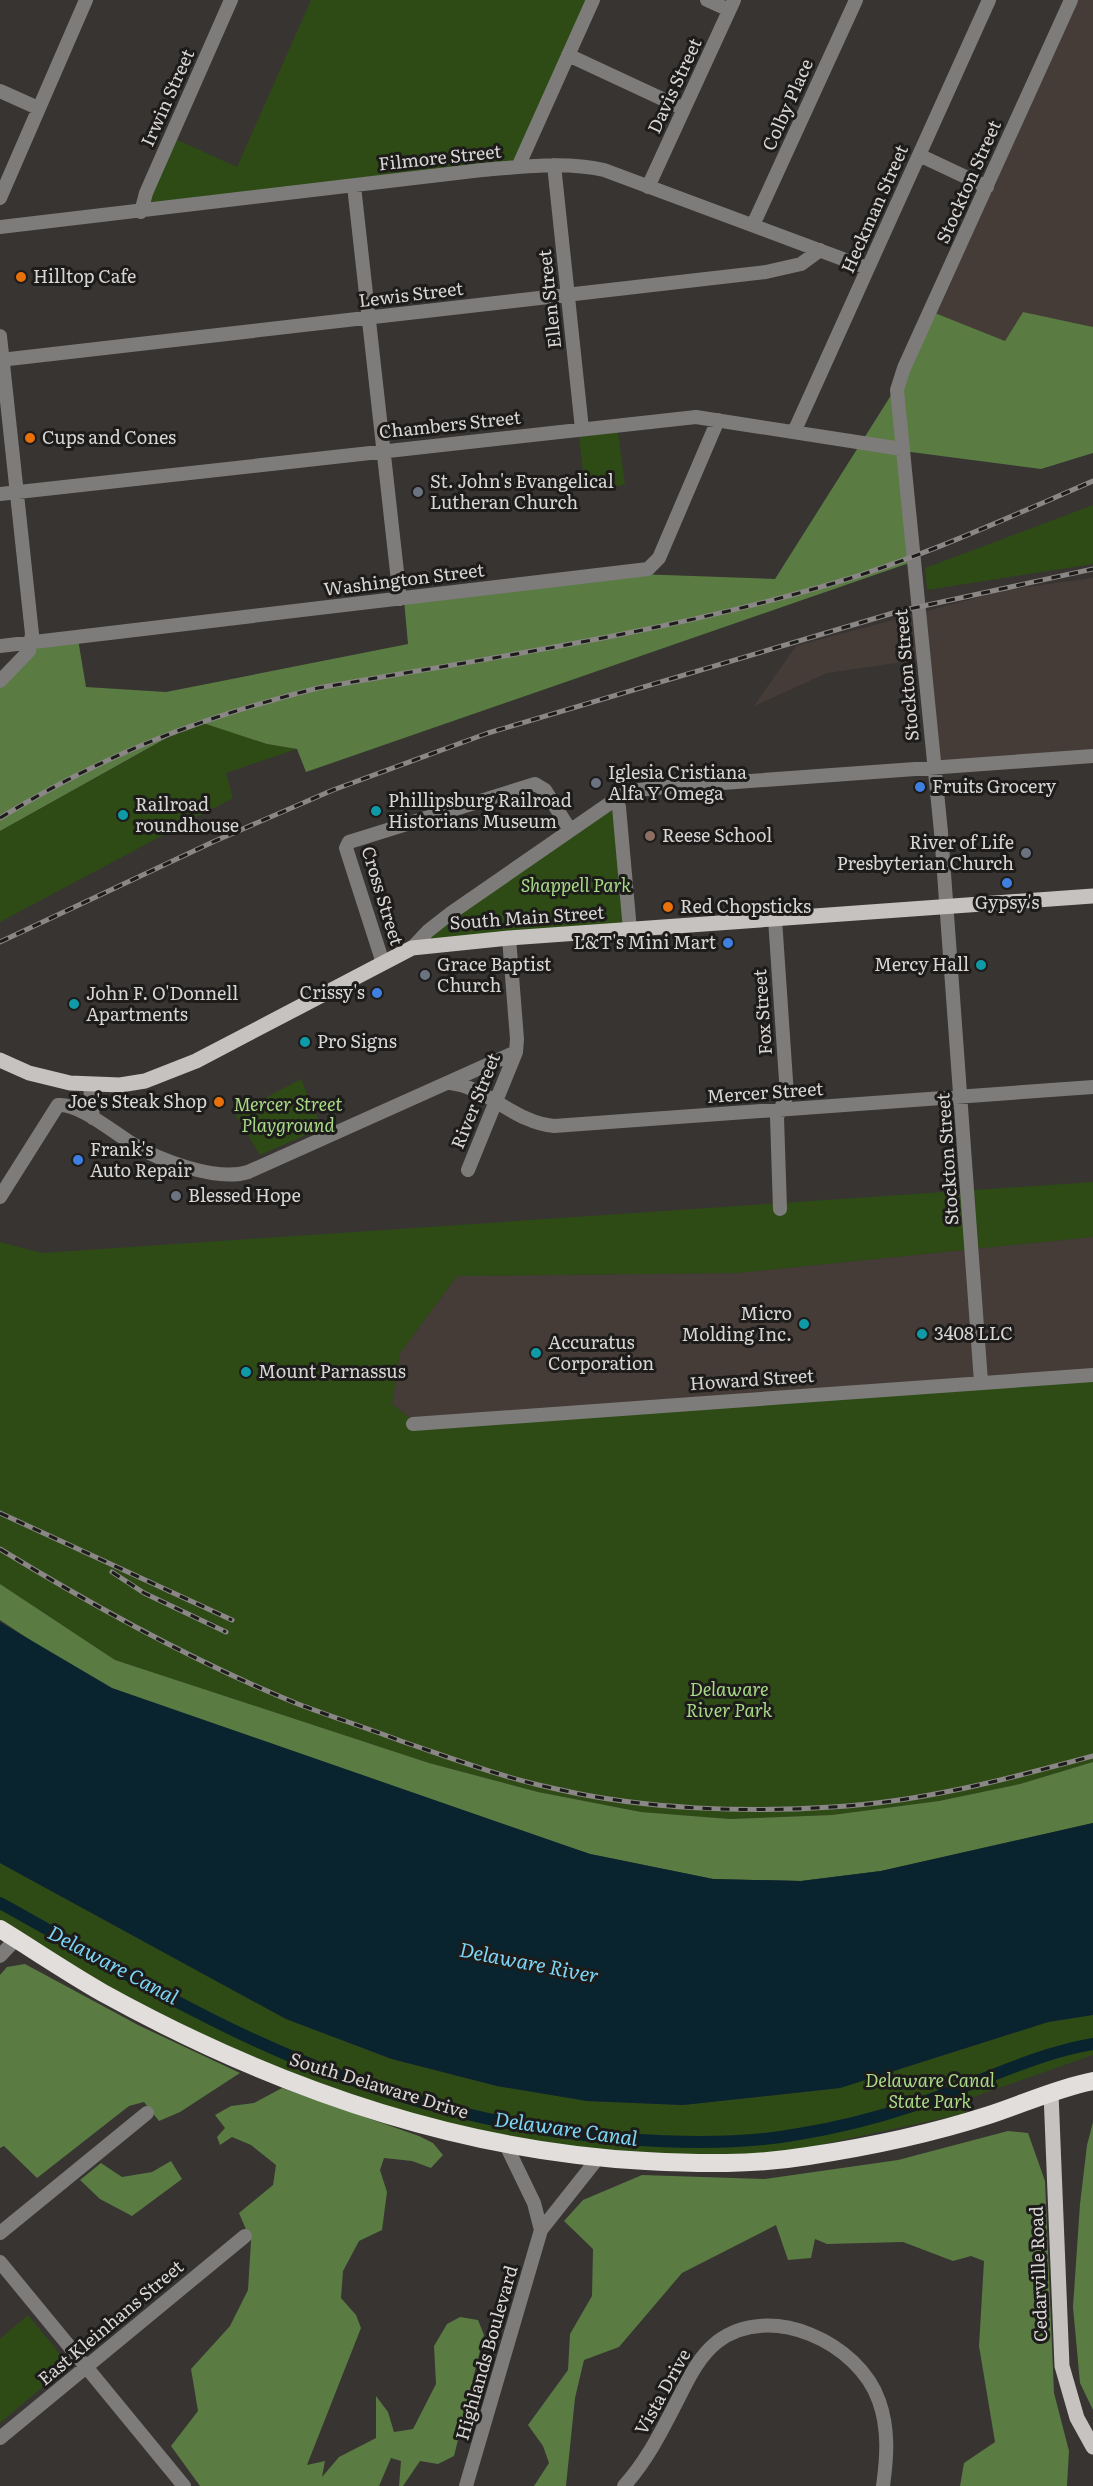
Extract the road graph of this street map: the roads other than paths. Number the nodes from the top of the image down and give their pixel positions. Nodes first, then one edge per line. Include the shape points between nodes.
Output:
1 (86, 0) edge
2 (231, 0) edge
3 (593, 0) edge
4 (706, 0) edge
5 (856, 0) edge
6 (988, 0) edge
7 (1071, 0) edge
8 (731, 5) edge
9 (568, 55) junction
10 (0, 91) edge
11 (38, 108) junction
12 (684, 108) junction
13 (919, 155) junction
14 (554, 165) junction
15 (518, 167) junction
16 (354, 186) junction
17 (648, 187) junction
18 (987, 187) junction
19 (0, 198) edge
20 (141, 212) junction
21 (753, 225) junction
22 (0, 227) edge
23 (820, 250) junction
24 (867, 268) junction
25 (568, 295) junction
26 (367, 318) junction
27 (0, 336) edge
28 (1, 360) edge
29 (718, 420) junction
30 (582, 429) junction
31 (794, 432) junction
32 (902, 449) junction
33 (384, 450) junction
34 (17, 492) junction
35 (0, 494) edge
36 (400, 599) junction
37 (32, 642) junction
38 (0, 646) edge
39 (0, 681) edge
40 (1093, 756) edge
41 (933, 767) junction
42 (615, 798) junction
43 (570, 830) junction
44 (1093, 896) edge
45 (946, 908) junction
46 (775, 919) junction
47 (630, 930) junction
48 (509, 938) junction
49 (412, 948) junction
50 (383, 963) junction
51 (516, 1052) junction
52 (0, 1059) edge
53 (450, 1083) junction
54 (90, 1086) junction
55 (1093, 1087) edge
56 (962, 1096) junction
57 (496, 1103) junction
58 (779, 1111) junction
59 (93, 1118) junction
60 (468, 1170) dead end
61 (0, 1197) edge
62 (780, 1209) dead end
63 (1093, 1375) edge
64 (981, 1383) junction
65 (414, 1424) dead end
66 (0, 1929) edge
67 (16, 1939) junction
68 (0, 1956) edge
69 (1093, 2081) edge
70 (1052, 2093) junction
71 (147, 2113) dead end
72 (506, 2145) junction
73 (598, 2158) junction
74 (541, 2230) junction
75 (0, 2233) edge
76 (244, 2236) dead end
77 (0, 2262) edge
78 (87, 2368) junction
79 (0, 2438) edge
80 (1093, 2447) edge
81 (184, 2486) edge
82 (466, 2486) edge
83 (624, 2486) edge
84 (883, 2486) edge

1 - 11 street
2 - 20 street, Irwin Street
3 - 9 street
4 - 8 street
5 - 21 street, Colby Place
6 - 13 street, Heckman Street
7 - 18 street, Stockton Street
8 - 12 street, Davis Street
9 - 12 street
9 - 15 street
10 - 11 street
11 - 19 street
12 - 17 street, Davis Street
13 - 18 street
13 - 24 street, Heckman Street
14 - 15 street, Filmore Street
14 - 17 street, Filmore Street via 593,168
14 - 25 street, Ellen Street
15 - 16 street, Filmore Street
16 - 20 street, Filmore Street
16 - 26 street
17 - 21 street, Filmore Street
18 - 32 street, Stockton Street via 899,381
20 - 22 street, Filmore Street
21 - 23 street, Filmore Street
23 - 24 street, Filmore Street
23 - 25 street, Lewis Street via 801,264 766,272
24 - 31 street, Heckman Street
25 - 26 street, Lewis Street
25 - 30 street, Ellen Street
26 - 28 street, Lewis Street
26 - 33 street
27 - 28 street
28 - 34 street
29 - 30 street, Chambers Street via 688,417
29 - 31 street, Chambers Street
29 - 36 street, Washington Street via 654,565
30 - 33 street, Chambers Street
31 - 32 street, Chambers Street
32 - 41 street, Stockton Street
33 - 34 street, Chambers Street
33 - 36 street
34 - 35 street, Chambers Street
34 - 37 street
36 - 37 street, Washington Street
37 - 38 street, Washington Street
37 - 39 street via 26,656
40 - 41 street
41 - 42 street via 654,788 626,792
41 - 45 street, Stockton Street
42 - 43 street
42 - 47 street
43 - 49 street via 451,913
43 - 50 street, Cross Street via 545,790 535,784 349,842 346,848
44 - 45 main road, South Main Street
45 - 46 main road, South Main Street
45 - 56 street, Stockton Street
46 - 47 main road, South Main Street
46 - 58 street, Fox Street via 787,1095
47 - 48 main road, South Main Street
48 - 49 main road, South Main Street
48 - 51 street, River Street
49 - 50 main road, South Main Street
50 - 54 main road, South Main Street via 196,1061 145,1081
51 - 53 street
51 - 57 street, River Street
52 - 54 main road, South Main Street via 46,1079
53 - 57 street, Mercer Street
53 - 59 street via 229,1177 152,1155
54 - 59 street
55 - 56 street, Mercer Street
56 - 58 street, Mercer Street
56 - 64 street, Stockton Street
57 - 58 street, Mercer Street via 535,1123 554,1126
57 - 60 street, River Street
58 - 62 street, Fox Street
59 - 61 street via 62,1104 55,1107
63 - 64 street, Howard Street
64 - 65 street, Howard Street
66 - 67 highway, South Delaware Drive
67 - 68 street
67 - 72 highway, South Delaware Drive via 106,1994 288,2081 350,2103
69 - 70 highway, South Delaware Drive
70 - 73 highway, South Delaware Drive via 960,2123 806,2157 721,2163
70 - 80 main road, Cedarville Road via 1062,2366 1077,2418
71 - 75 street
72 - 73 highway, South Delaware Drive
72 - 74 street via 534,2202
73 - 74 street, Highlands Boulevard
74 - 82 street, Highlands Boulevard
76 - 78 street, East Kleinhans Street
77 - 78 street
78 - 79 street, East Kleinhans Street
78 - 81 street
83 - 84 street, Vista Drive via 656,2442 703,2355 729,2335 761,2327 802,2330 825,2340 858,2367 879,2399 886,2427

